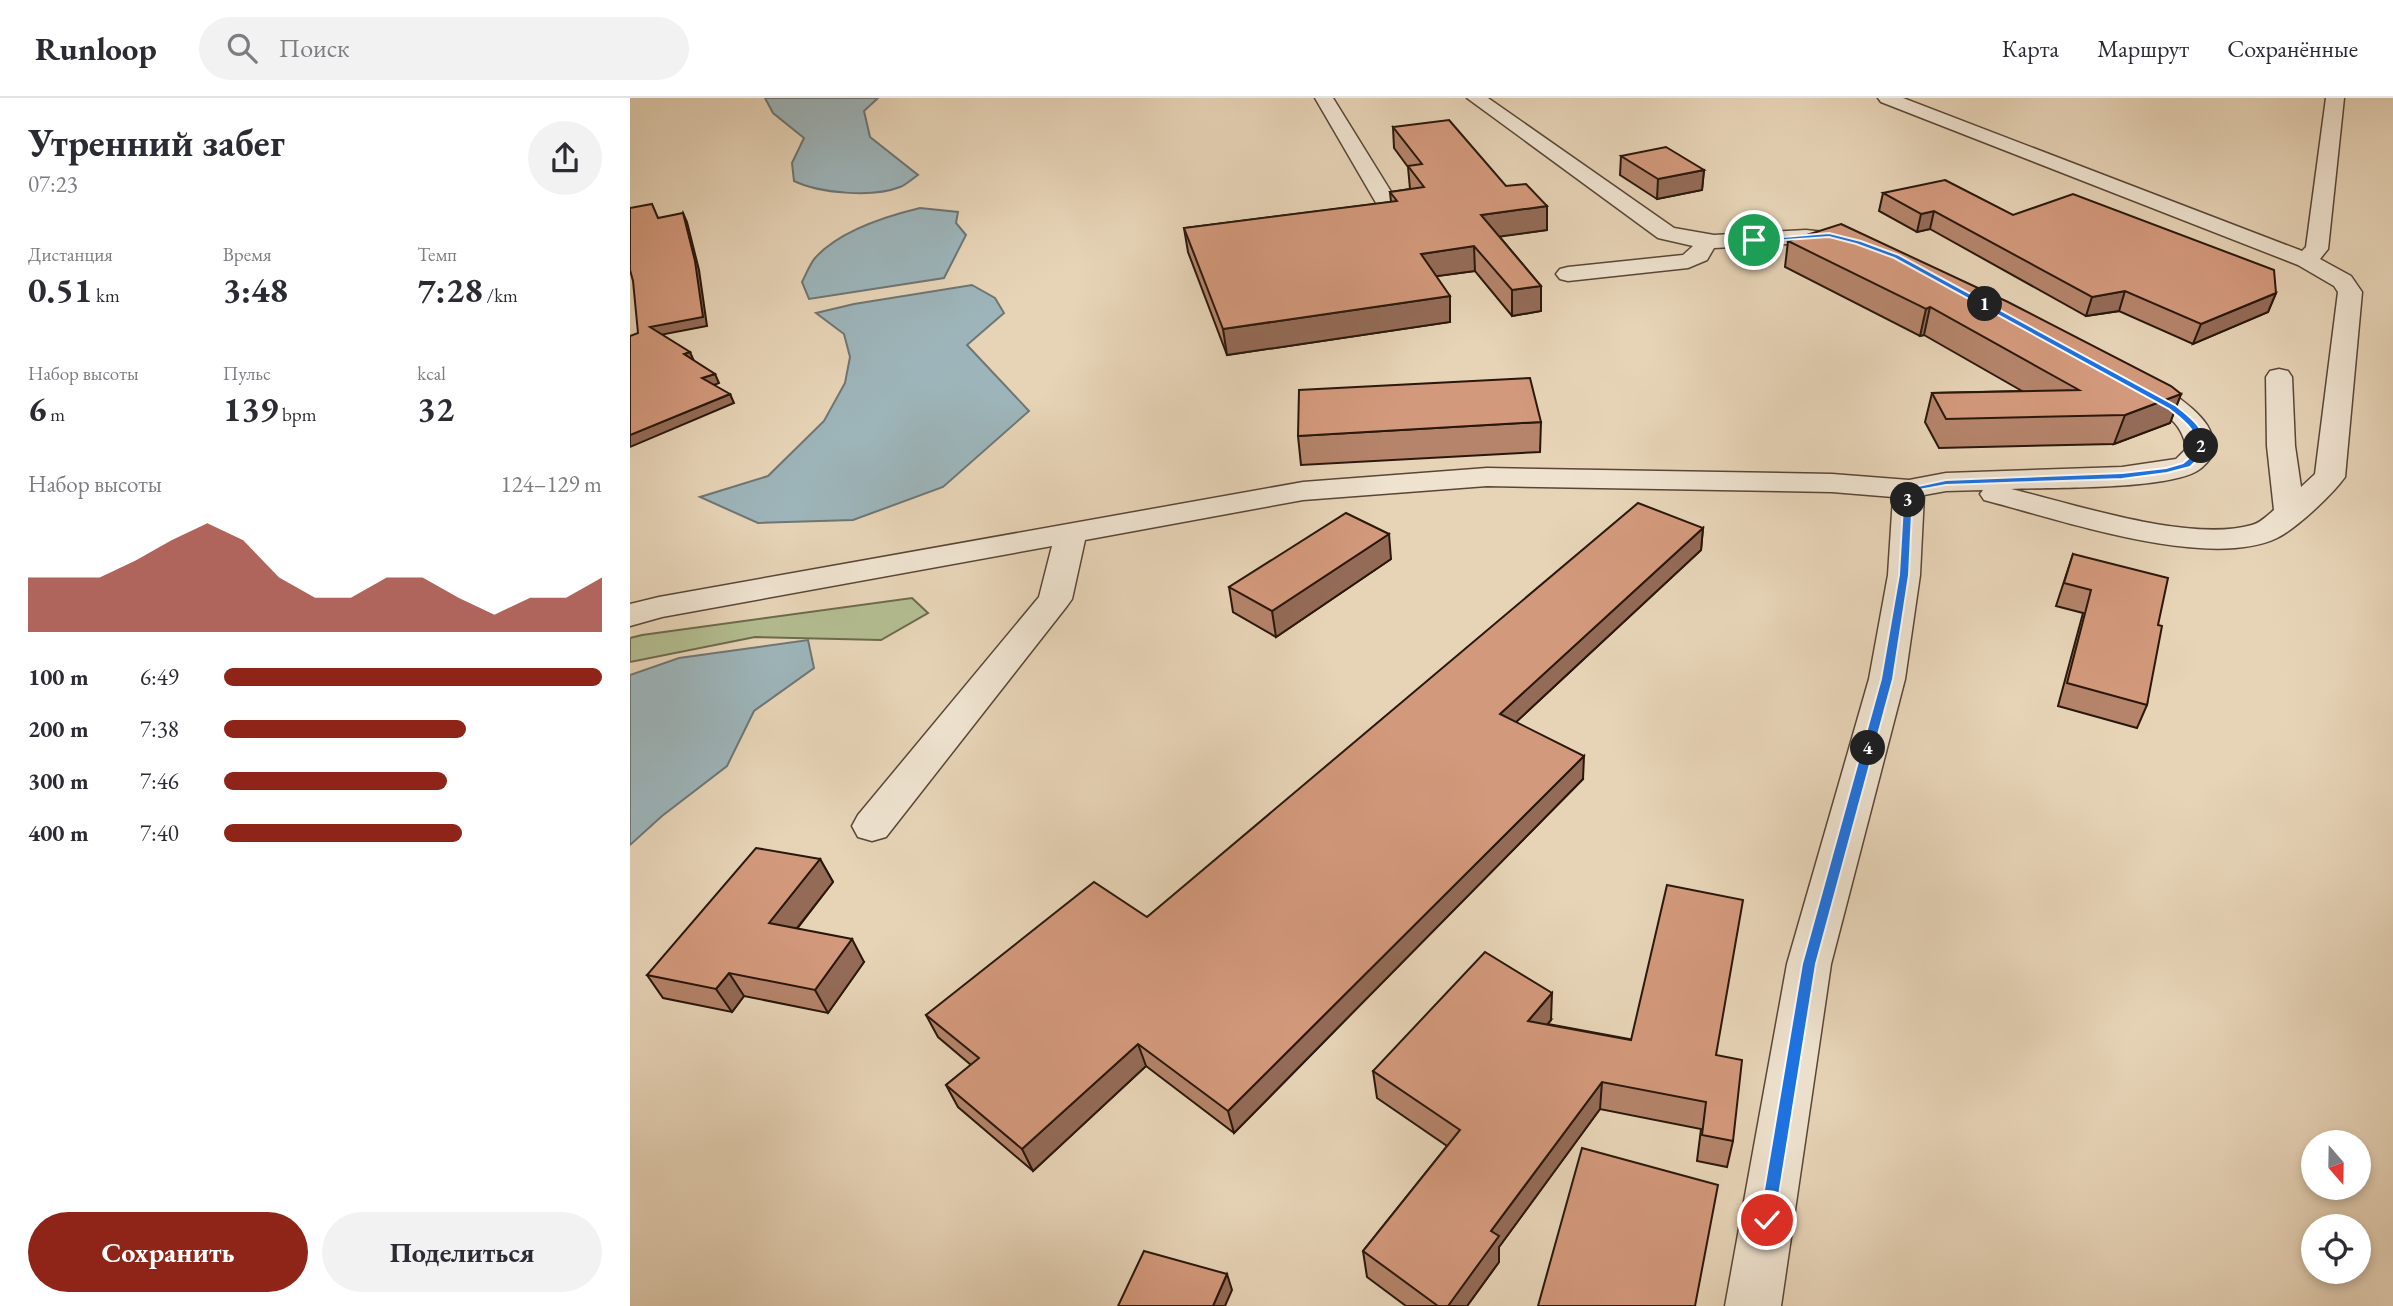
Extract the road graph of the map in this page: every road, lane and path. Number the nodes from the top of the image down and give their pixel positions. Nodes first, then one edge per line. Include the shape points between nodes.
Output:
1 (1324, 98) edge
2 (1476, 98) edge
3 (1887, 98) edge
4 (2335, 98) edge
5 (1387, 203) edge
6 (1706, 243) junction
7 (1871, 247) edge
8 (2306, 260) junction
9 (1568, 274) dead end
10 (2111, 372) edge
11 (2279, 377) dead end
12 (1927, 486) junction
13 (2290, 513) junction
14 (1071, 531) junction
15 (630, 615) edge
16 (872, 826) dead end
17 (1753, 1306) edge

1 - 5 street
2 - 6 street via 1651,225
3 - 8 street
4 - 8 street via 2317,249
6 - 7 street via 1817,235
6 - 9 street via 1699,255 1688,261
8 - 13 street via 2343,281 2350,292 2330,477
10 - 12 street via 2172,407 2195,426 2202,437 2201,452 2186,465 2122,476
11 - 13 street via 2281,446
12 - 13 street via 2178,537 2230,537 2264,531
12 - 14 street via 1487,477 1303,491
12 - 17 street via 1904,575 1887,679 1809,964
14 - 15 street
14 - 16 street via 1055,599

